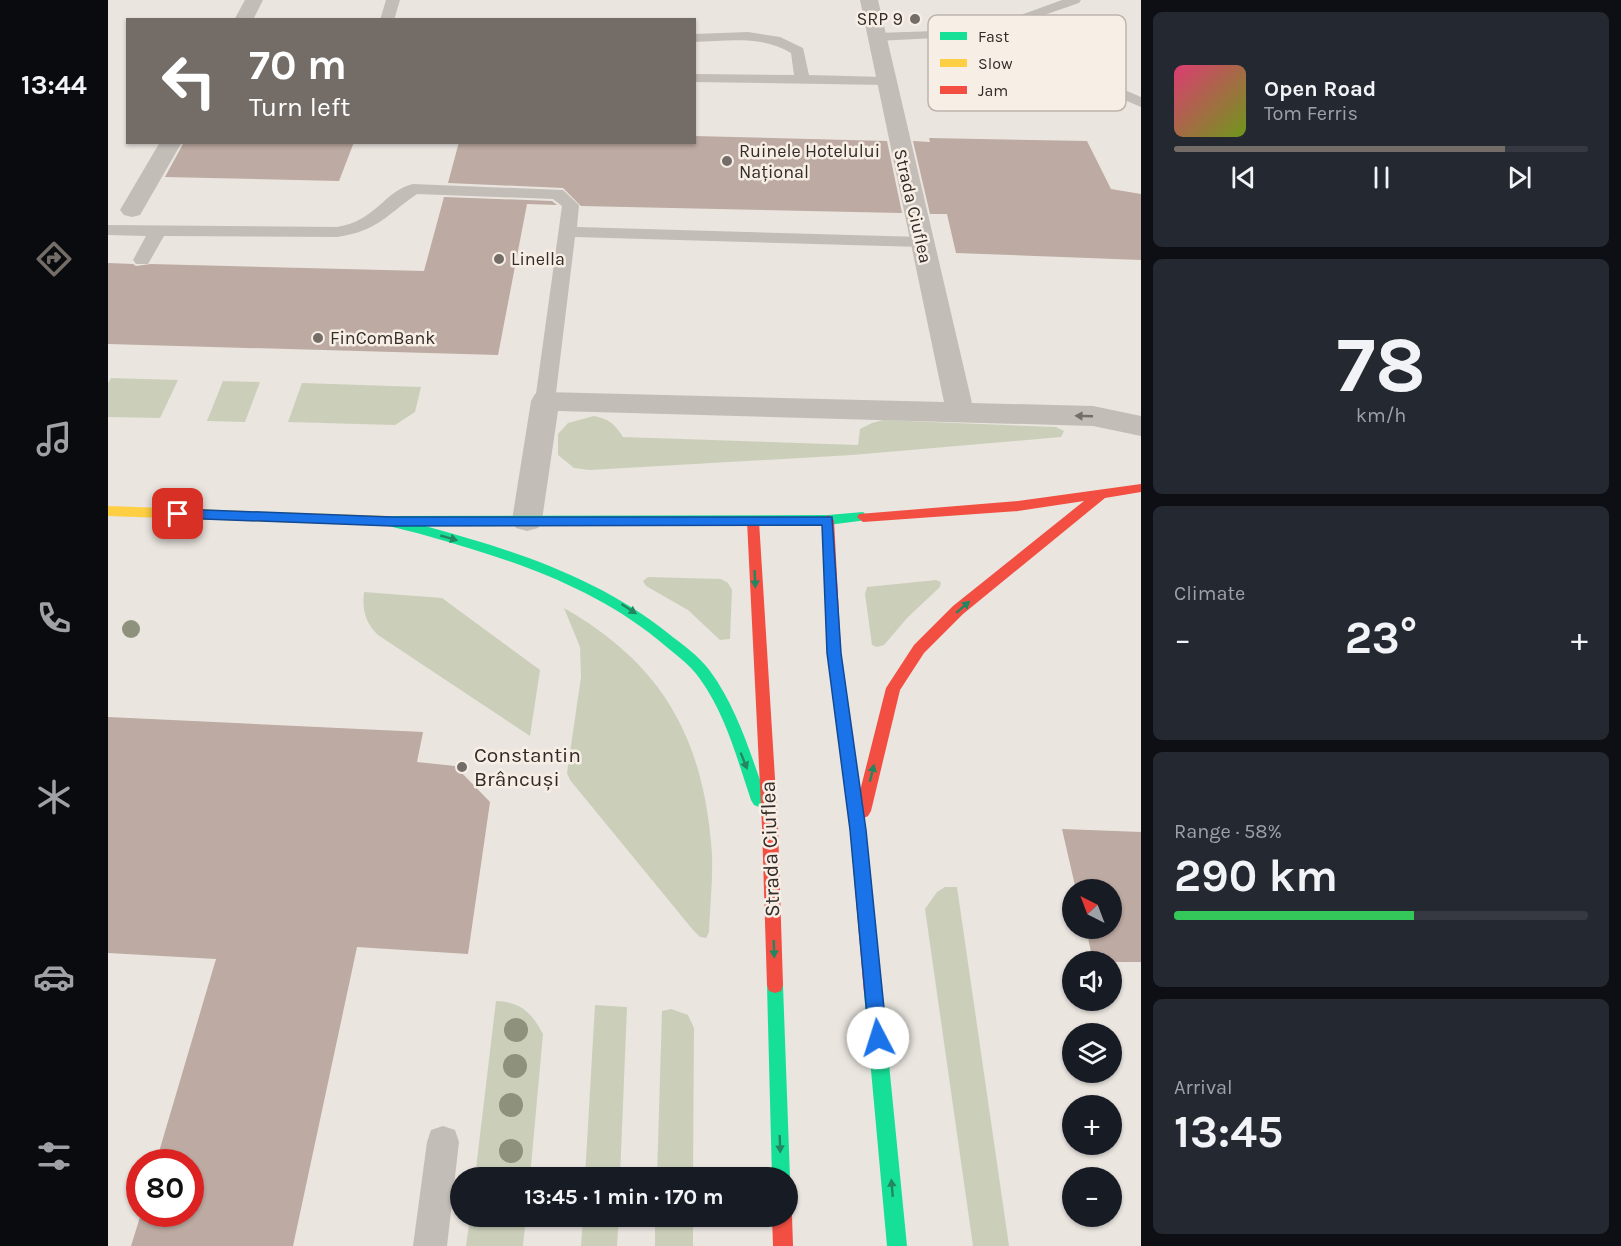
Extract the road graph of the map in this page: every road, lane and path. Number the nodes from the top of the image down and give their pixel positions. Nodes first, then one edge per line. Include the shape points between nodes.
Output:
1 (254, 0) edge
2 (393, 0) edge
3 (868, 0) edge
4 (1074, 0) edge
5 (1034, 15) edge
6 (244, 18) edge
7 (388, 18) edge
8 (877, 37) junction
9 (928, 37) edge
10 (696, 38) edge
11 (696, 78) edge
12 (802, 80) junction
13 (885, 81) junction
14 (1126, 96) edge
15 (1141, 102) edge
16 (170, 144) edge
17 (132, 210) dead end
18 (108, 230) edge
19 (157, 232) junction
20 (567, 232) junction
21 (921, 242) junction
22 (142, 260) dead end
23 (545, 401) junction
24 (960, 412) junction
25 (1141, 426) edge
26 (1141, 488) edge
27 (1101, 494) junction
28 (108, 511) edge
29 (526, 520) junction
30 (753, 520) junction
31 (828, 520) junction
32 (392, 521) junction
33 (770, 827) junction
34 (858, 830) junction
35 (443, 1142) dead end
36 (781, 1167) edge
37 (782, 1227) edge
38 (429, 1246) edge
39 (783, 1246) edge
40 (897, 1246) edge

1 - 6 street
2 - 7 lane
3 - 8 street, Strada Ciuflea
4 - 5 lane
8 - 9 lane
8 - 13 street, Strada Ciuflea
10 - 12 lane via 771,38 788,44 798,51
11 - 12 lane
12 - 13 lane
13 - 21 street, Strada Ciuflea
14 - 15 lane
16 - 17 street
18 - 19 lane
19 - 20 lane via 351,231 375,221 413,189 557,194 571,205
19 - 22 lane
20 - 21 lane
20 - 23 lane
21 - 24 street, Strada Ciuflea
23 - 24 street
23 - 29 street
25 -> 24 street via 1093,416
26 - 27 main road
27 - 31 main road via 1018,506
34 -> 27 main road via 893,688 919,649 958,610
28 - 32 main road
29 - 30 main road
29 - 32 main road
30 - 31 main road
30 -> 33 main road, Strada Ciuflea
31 - 34 main road via 834,653
32 -> 33 main road via 537,564 586,585 630,608 671,641 708,678
33 -> 36 main road, Strada Ciuflea
40 -> 34 main road
35 - 38 lane
37 - 39 main road

